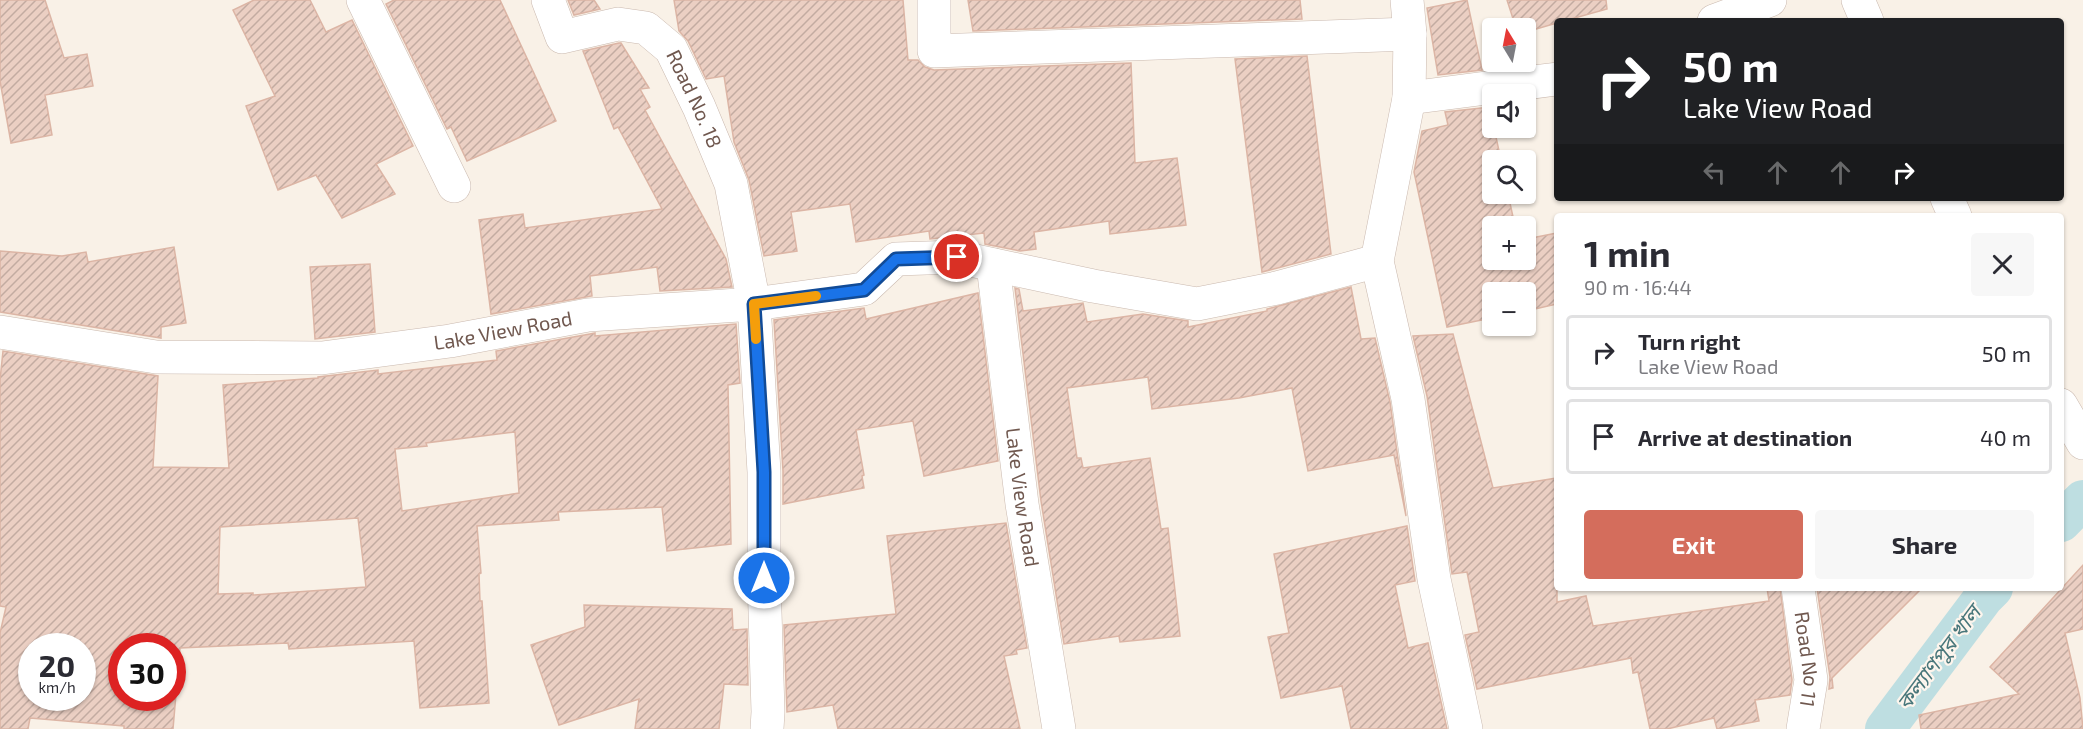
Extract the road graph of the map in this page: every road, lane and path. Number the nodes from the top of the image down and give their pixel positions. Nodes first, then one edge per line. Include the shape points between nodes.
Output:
1 (363, 0) edge
2 (548, 0) edge
3 (934, 0) edge
4 (1407, 0) edge
5 (1770, 0) edge
6 (1858, 0) edge
7 (1722, 18) edge
8 (1867, 18) edge
9 (1410, 34) junction
10 (1554, 79) edge
11 (1409, 98) junction
12 (454, 186) dead end
13 (1377, 261) junction
14 (993, 265) junction
15 (754, 304) junction
16 (0, 332) edge
17 (2064, 410) edge
18 (2083, 443) edge
19 (1798, 591) edge
20 (767, 729) edge
21 (1059, 729) edge
22 (1466, 729) edge
23 (1803, 729) edge

1 - 12 street
2 - 15 street, Road No. 18 via 562,37 618,24 646,28 671,49 731,184
3 - 9 street via 933,51
4 - 9 street
5 - 7 street
6 - 8 street
9 - 11 street
10 - 11 street
11 - 13 street
13 - 14 street, Lake View Road via 1277,288 1197,304
13 - 22 street via 1408,399 1434,579
14 - 15 street, Lake View Road via 957,257 896,259 864,290
14 - 21 street, Lake View Road via 1022,504
15 - 16 street, Lake View Road via 588,315 450,341 322,358 156,357
15 - 20 street via 764,472
17 - 18 street
19 - 23 street, Road No 11 via 1811,680

